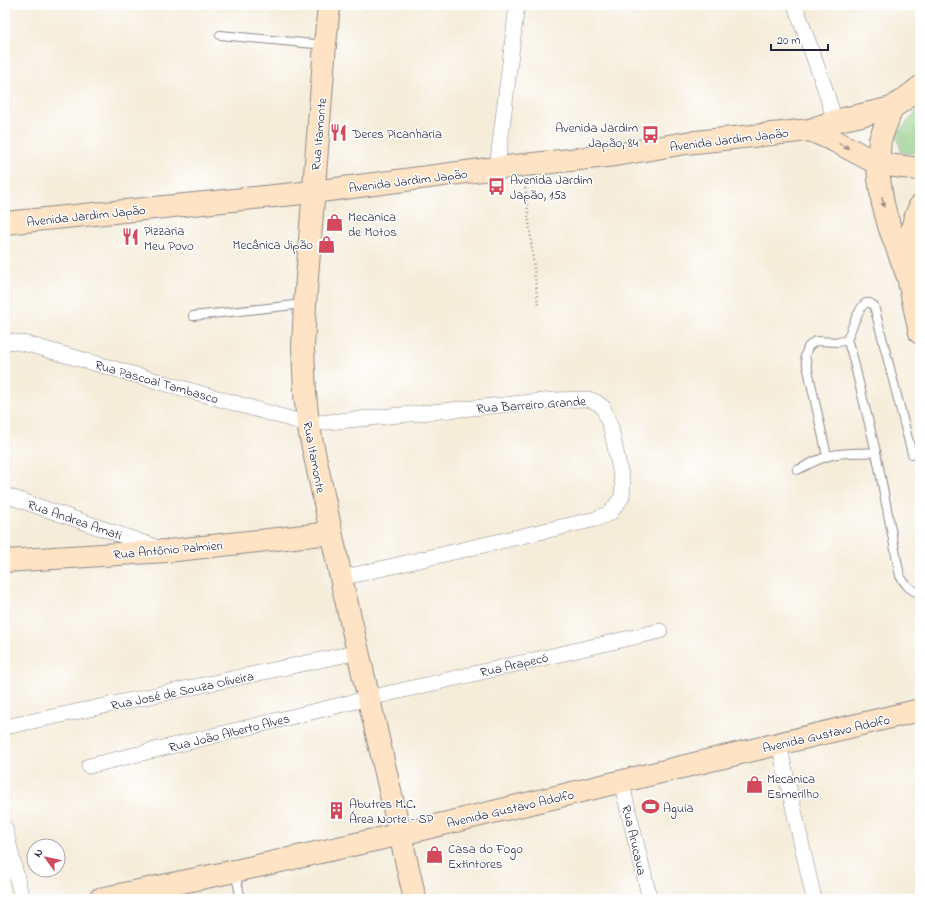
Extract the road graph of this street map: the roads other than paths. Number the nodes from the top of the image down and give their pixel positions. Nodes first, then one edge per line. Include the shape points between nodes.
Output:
1 (329, 5) edge
2 (518, 5) edge
3 (795, 5) edge
4 (220, 35) dead end
5 (325, 45) junction
6 (920, 87) edge
7 (892, 108) junction
8 (835, 121) junction
9 (810, 130) junction
10 (878, 164) junction
11 (497, 168) junction
12 (920, 169) edge
13 (313, 192) junction
14 (920, 206) edge
15 (5, 223) edge
16 (913, 286) edge
17 (305, 304) junction
18 (194, 316) dead end
19 (920, 333) edge
20 (847, 340) junction
21 (5, 343) edge
22 (308, 424) junction
23 (876, 452) junction
24 (912, 454) dead end
25 (826, 456) junction
26 (797, 470) dead end
27 (5, 495) edge
28 (331, 533) junction
29 (167, 551) junction
30 (5, 561) edge
31 (341, 578) junction
32 (920, 593) edge
33 (660, 631) dead end
34 (358, 652) junction
35 (369, 698) junction
36 (920, 710) edge
37 (5, 728) edge
38 (779, 744) junction
39 (89, 766) dead end
40 (621, 781) junction
41 (5, 828) edge
42 (401, 834) junction
43 (235, 871) junction
44 (142, 895) edge
45 (22, 899) edge
46 (100, 899) edge
47 (241, 899) edge
48 (415, 899) edge
49 (650, 899) edge
50 (814, 899) edge

1 - 5 main road, Rua Itamonte
2 - 11 street
3 - 8 street
4 - 5 lane
5 - 13 main road, Rua Itamonte
6 - 7 main road
7 - 8 main road, Avenida Jardim Japão
7 - 10 main road via 880,140
8 - 9 main road, Avenida Jardim Japão
9 -> 10 main road, Avenida Jardim Japão
9 - 11 main road, Avenida Jardim Japão via 686,143 615,155
10 - 12 main road, Avenida Jardim Japão
10 -> 16 main road via 883,204 890,229
11 - 13 main road, Avenida Jardim Japão
13 - 15 main road, Avenida Jardim Japão
13 - 17 main road, Rua Itamonte
14 - 16 main road via 910,234
16 - 19 main road
17 - 18 lane
17 - 22 main road, Rua Itamonte via 303,348
20 - 23 lane
20 - 24 lane via 862,305 870,303 874,306
20 - 25 lane via 815,342 808,347 805,356
21 - 22 street, Rua Pascoal Tambasco via 8,341 27,344
22 - 28 main road, Rua Itamonte
22 - 31 street, Rua Barreiro Grande via 553,400 588,399 603,407 611,428 622,478 622,497 610,513 596,519
23 - 25 lane
23 - 32 lane via 900,576 905,584
25 - 26 lane
27 - 29 street, Rua Andrea Amati
28 - 29 main road, Rua Antônio Palmieri
28 - 31 main road, Rua Itamonte
29 - 30 main road, Rua Antônio Palmieri
31 - 34 main road, Rua Itamonte
33 - 35 street, Rua Arapecó
34 - 35 main road, Rua Itamonte
34 - 37 street, Rua José de Souza Oliveira
35 - 39 street, Rua João Alberto Alves
35 - 42 main road, Rua Itamonte
36 - 38 main road, Avenida Gustavo Adolfo
38 - 40 main road, Avenida Gustavo Adolfo
38 - 50 street
40 - 42 main road, Avenida Gustavo Adolfo
40 - 49 street, Rua Arucaua
41 - 45 street
42 - 43 main road, Avenida Gustavo Adolfo
42 - 48 main road, Rua Itamonte
43 - 44 main road, Avenida Gustavo Adolfo
43 - 47 lane
44 - 46 main road, Avenida Gustavo Adolfo

